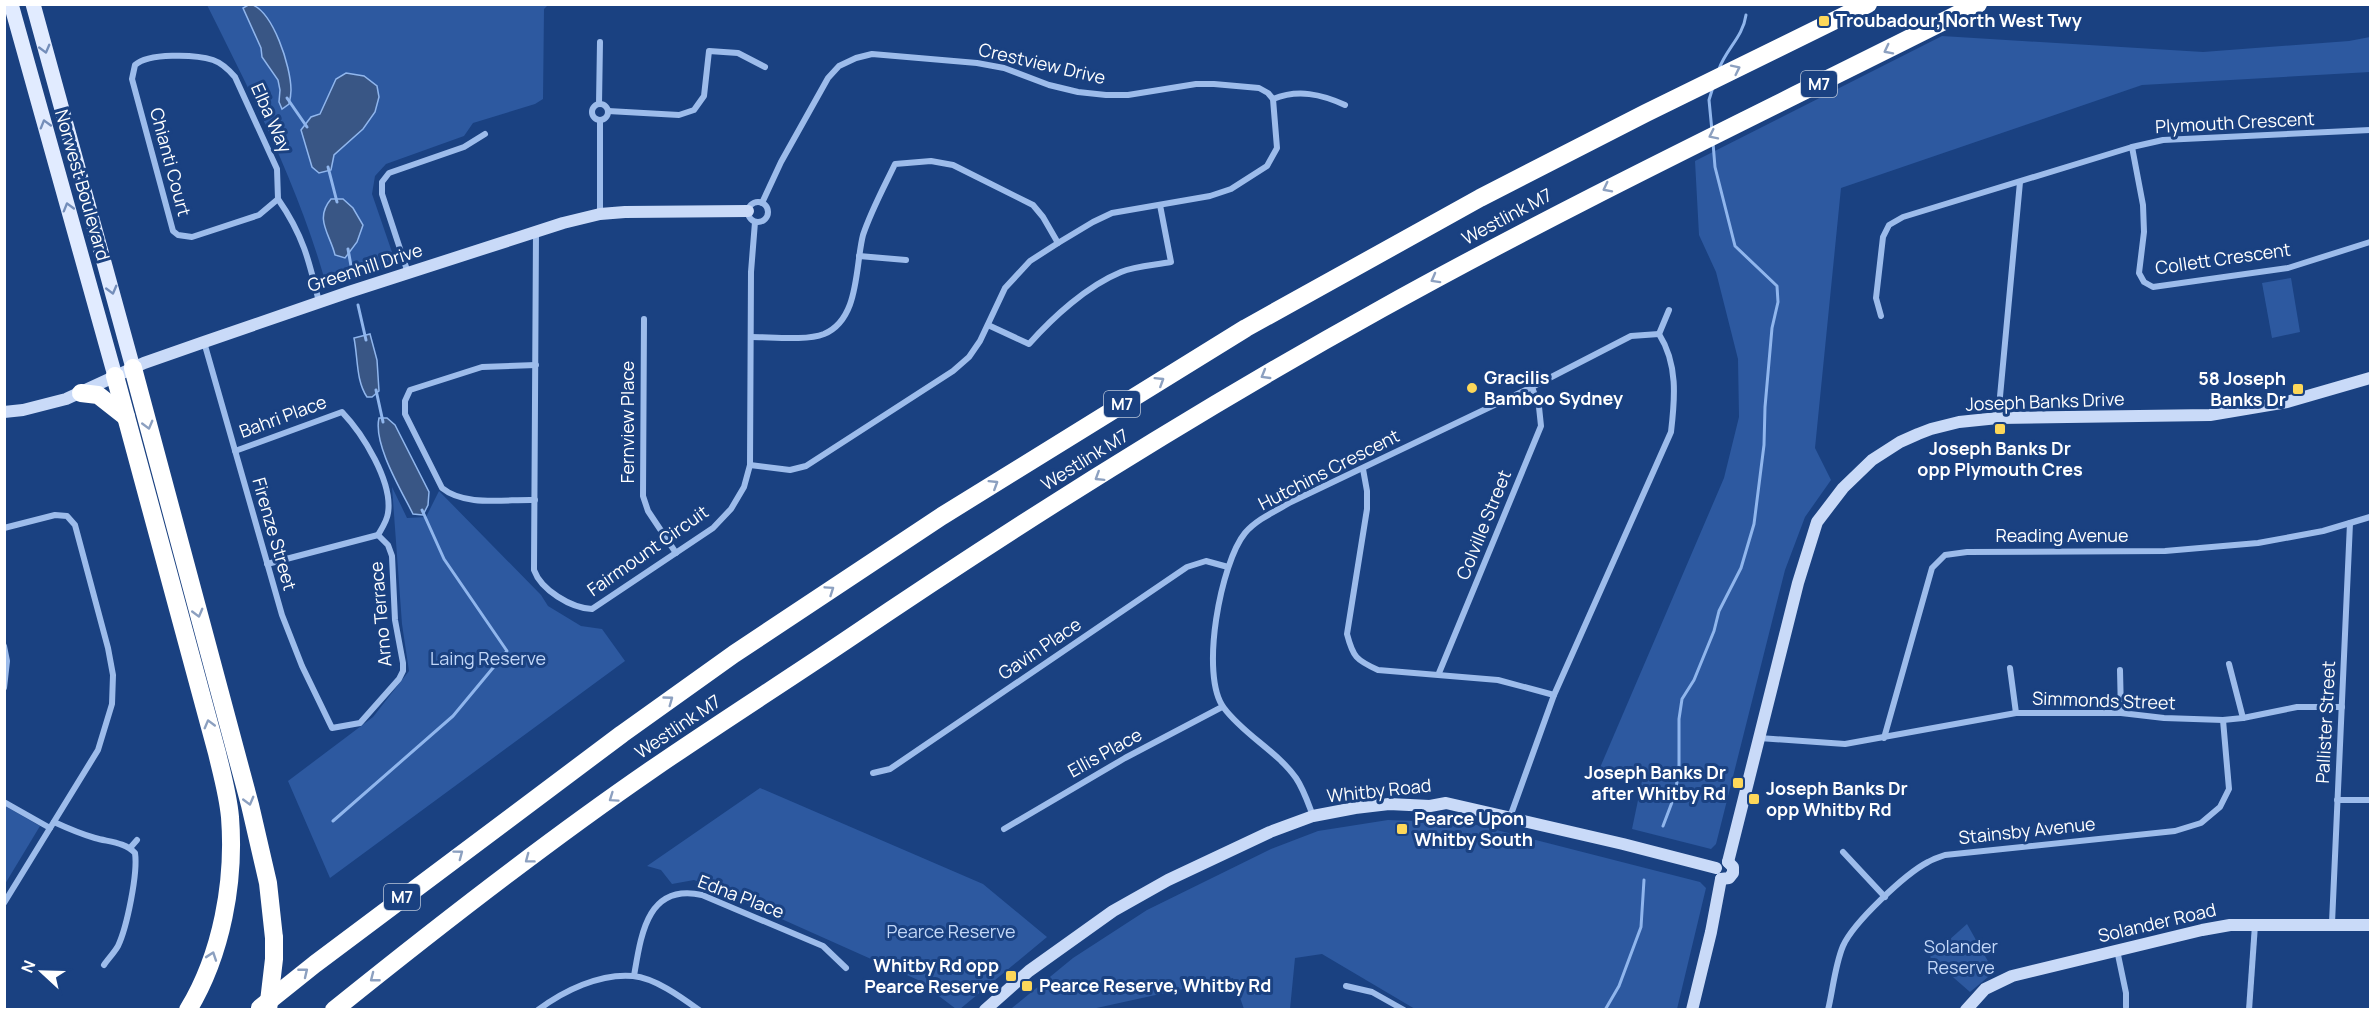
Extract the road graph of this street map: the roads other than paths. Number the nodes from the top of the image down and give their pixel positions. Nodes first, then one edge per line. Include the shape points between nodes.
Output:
1 (11, 4) edge
2 (33, 4) edge
3 (1868, 4) edge
4 (1978, 4) edge
5 (600, 42) dead end
6 (215, 60) joint
7 (765, 66) dead end
8 (1273, 99) junction
9 (599, 104) junction
10 (1345, 105) dead end
11 (608, 111) junction
12 (600, 120) junction
13 (2370, 130) edge
14 (485, 134) dead end
15 (2132, 147) junction
16 (2020, 182) junction
17 (278, 199) junction
18 (762, 203) junction
19 (1160, 205) junction
20 (600, 214) junction
21 (752, 217) junction
22 (536, 230) junction
23 (2370, 242) edge
24 (1058, 243) junction
25 (859, 256) junction
26 (906, 260) dead end
27 (408, 273) junction
28 (319, 302) junction
29 (1669, 310) dead end
30 (1881, 316) dead end
31 (644, 319) dead end
32 (988, 325) junction
33 (1659, 334) junction
34 (752, 337) junction
35 (204, 342) junction
36 (536, 365) junction
37 (133, 368) junction
38 (115, 376) junction
39 (2370, 378) edge
40 (1532, 387) junction
41 (81, 393) junction
42 (4, 412) edge
43 (126, 417) junction
44 (1998, 418) junction
45 (235, 451) junction
46 (750, 465) junction
47 (1363, 469) junction
48 (535, 500) junction
49 (2370, 517) edge
50 (2350, 523) junction
51 (4, 528) edge
52 (378, 535) junction
53 (676, 553) junction
54 (267, 564) junction
55 (1228, 567) junction
56 (4, 646) edge
57 (2229, 664) dead end
58 (2010, 669) dead end
59 (2120, 670) dead end
60 (1439, 673) junction
61 (4, 688) edge
62 (1554, 694) junction
63 (1222, 707) junction
64 (2342, 707) junction
65 (2016, 713) junction
66 (2121, 713) junction
67 (2242, 718) junction
68 (2223, 720) junction
69 (332, 728) joint
70 (1759, 738) junction
71 (1884, 738) junction
72 (873, 773) dead end
73 (2337, 800) junction
74 (2370, 800) edge
75 (4, 801) edge
76 (1313, 816) junction
77 (1510, 817) junction
78 (52, 825) junction
79 (1004, 829) dead end
80 (137, 840) dead end
81 (130, 848) junction
82 (1843, 852) dead end
83 (1719, 873) junction
84 (1885, 897) junction
85 (4, 903) edge
86 (2332, 923) junction
87 (2255, 925) junction
88 (2370, 925) edge
89 (2117, 950) junction
90 (104, 965) dead end
91 (846, 968) dead end
92 (634, 976) junction
93 (1346, 986) dead end
94 (2126, 1007) dead end
95 (188, 1010) edge
96 (259, 1010) edge
97 (268, 1010) edge
98 (334, 1010) edge
99 (538, 1010) edge
100 (699, 1010) edge
101 (985, 1010) edge
102 (1404, 1010) edge
103 (1692, 1010) edge
104 (1828, 1010) edge
105 (1966, 1010) edge
106 (2249, 1010) edge

38 -> 1 main road, Norwest Boulevard
2 -> 37 main road, Norwest Boulevard
96 -> 3 highway, Westlink M7 / M7 via 622,734 734,654 942,516 1245,328 1480,198
4 -> 98 highway, Westlink M7 / M7 via 1659,161 1409,293 1206,410 939,577 650,771
5 - 9 street
6 - 17 street, Elba Way via 235,77 256,119 277,169
6 - 17 street, Chianti Court via 146,58 132,71 173,231 192,237 259,215
7 - 11 street via 738,53 709,51 704,96 694,110 678,115
8 - 10 street via 1289,93 1324,96
8 - 18 street, Crestview Drive via 1259,88 1214,84 1128,95 1078,92 977,63 872,54 839,66 828,78
8 - 19 street via 1277,148 1267,166 1231,189
9 - 11 street
9 - 12 street via 592,111
11 - 12 street
12 - 20 street
13 - 15 street, Plymouth Crescent via 2163,140
14 - 27 street via 464,147 385,177 382,194
15 - 16 street, Plymouth Crescent
15 - 23 street, Collett Crescent via 2144,205 2139,273 2153,287 2288,268
16 - 30 street, Plymouth Crescent via 1889,225 1883,237 1876,298
16 - 44 street
17 - 28 street via 296,225
18 - 21 street via 753,204
18 - 21 street via 767,207 767,217 762,222
19 - 24 street via 1112,213
19 - 32 street via 1172,262 1122,271 1108,279 1056,314 1029,344
20 - 21 street, Greenhill Drive
20 - 22 street, Greenhill Drive
21 - 34 street, Fairmount Circuit
22 - 27 street, Greenhill Drive
22 - 36 street, Fairmount Circuit
24 - 25 street via 1033,205 953,165 931,161 895,164 872,212
24 - 32 street via 1030,261 1005,288
25 - 26 street
25 - 34 street via 852,298 836,326 812,336
27 - 28 street, Greenhill Drive
28 - 35 street, Greenhill Drive
29 - 33 street
31 - 53 street, Fernview Place via 643,496 648,511
32 - 46 street via 969,357 953,371 806,466 790,470
33 - 40 street, Hutchins Crescent via 1631,336
33 - 62 street via 1672,358 1675,399 1671,432
34 - 46 street, Fairmount Circuit
35 - 37 street, Greenhill Drive
35 - 45 street, Firenze Street
36 - 48 street, Fairmount Circuit
36 - 48 street via 482,367 410,390 405,401 405,414 442,488 452,496
37 - 38 street, Greenhill Drive
37 -> 97 highway, bridge via 268,883 274,938
38 - 41 street, Greenhill Drive
38 - 43 highway
39 - 44 street, Joseph Banks Drive via 2287,402 2210,415
40 - 47 street, Hutchins Crescent
40 - 60 street, Colville Street via 1541,426
41 - 42 street, Greenhill Drive
41 - 43 highway via 98,395
95 -> 43 highway via 219,933 231,855 230,817 217,753
44 - 70 street, Joseph Banks Drive via 1944,425 1900,442 1853,476 1821,516 1798,583
45 - 52 street, Bahri Place via 342,412 356,427 385,481 388,512
45 - 54 street, Firenze Street
46 - 53 street, Fairmount Circuit via 744,487 731,509 713,528
47 - 55 street, Hutchins Crescent via 1266,516 1246,532
47 - 60 street via 1367,509 1347,634 1351,651 1359,662 1377,670
48 - 53 street, Fairmount Circuit via 534,570 538,580 586,609 600,606
49 - 50 street, Reading Avenue
50 - 64 street, Pallister Street
50 - 71 street, Reading Avenue via 2258,543 2165,551 1945,555 1932,568
51 - 78 street via 55,515 71,520 108,648 112,704 106,727 98,750
52 - 54 street
52 - 69 street, Arno Terrace via 392,555 395,620 403,671 360,723
54 - 69 street, Firenze Street via 298,656
55 - 63 street, Hutchins Crescent via 1211,660
55 - 72 street, Gavin Place via 1206,561 1187,567 890,770
56 - 61 street
57 - 67 street
58 - 65 street
59 - 66 street
60 - 62 street via 1498,680
62 - 77 street
63 - 76 street via 1288,769 1304,791
63 - 79 street, Ellis Place
64 - 67 street, Simmonds Street via 2297,707
64 - 73 street, Pallister Street
65 - 66 street, Simmonds Street
65 - 71 street, Simmonds Street
66 - 68 street, Simmonds Street
67 - 68 street, Simmonds Street
68 - 84 street, Stainsby Avenue via 2229,789 2220,807 2201,823 2175,831 1945,855 1928,862
70 - 71 street, Simmonds Street via 1845,744
70 - 83 street, Joseph Banks Drive via 1728,862 1719,863
73 - 74 street
73 - 86 street, Pallister Street
75 - 78 street
76 - 77 street, Whitby Road via 1374,806 1430,806 1440,802
76 - 101 street, Whitby Road via 1240,845 1137,897 1058,949
77 - 83 street, Whitby Road
78 - 81 street
78 - 85 street
80 - 81 street
81 - 90 street via 135,853 136,871 122,935
82 - 84 street
83 - 103 street via 1711,932
84 - 104 street, Stainsby Avenue via 1848,936
86 - 87 street, Solander Road
86 - 88 street, Solander Road
87 - 89 street, Solander Road via 2230,924
87 - 106 street
89 - 94 street
89 - 105 street, Solander Road via 2012,976 1985,989
91 - 92 street, Edna Place via 823,946 702,895 684,892 669,895 652,911 641,935
92 - 99 street via 603,979 570,990
92 - 100 street via 670,990
93 - 102 street via 1372,992

